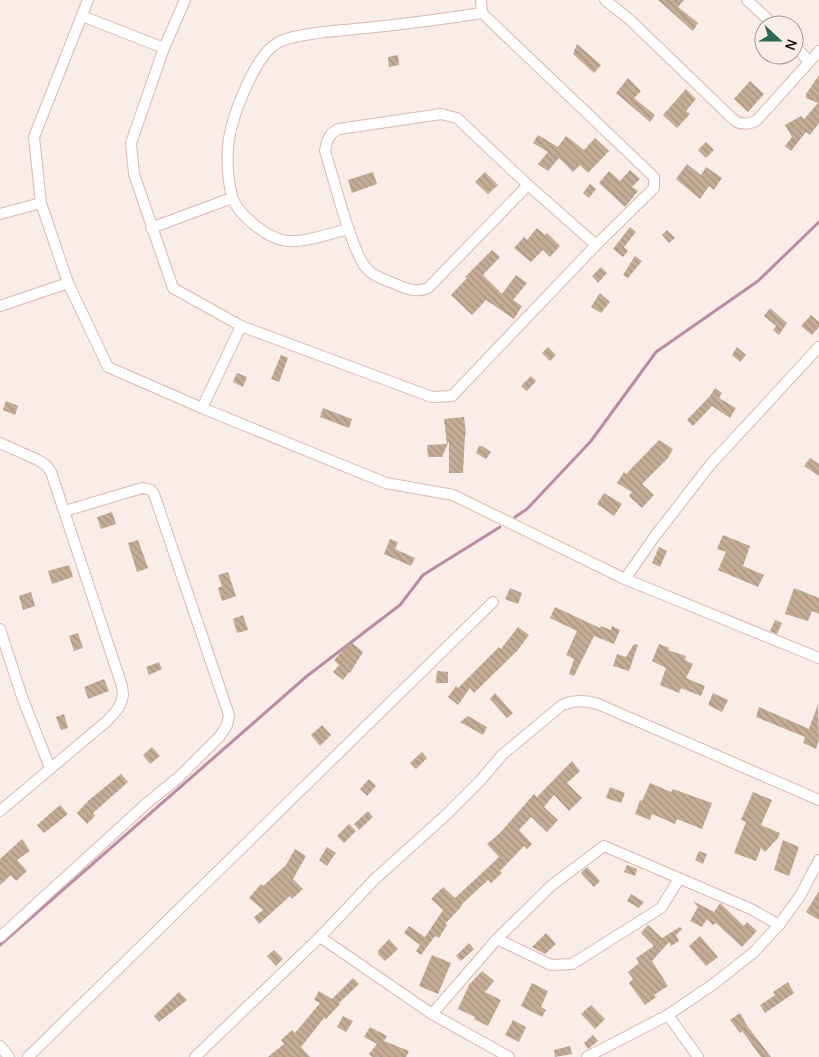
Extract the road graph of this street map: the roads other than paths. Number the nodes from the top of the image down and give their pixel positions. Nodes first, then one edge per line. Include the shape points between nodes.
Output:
1 (88, 0) edge
2 (185, 0) edge
3 (481, 0) edge
4 (605, 0) edge
5 (747, 0) edge
6 (482, 13) junction
7 (763, 15) edge
8 (82, 16) junction
9 (164, 48) junction
10 (819, 51) edge
11 (804, 57) edge
12 (808, 62) junction
13 (528, 185) junction
14 (232, 198) junction
15 (41, 203) junction
16 (0, 214) edge
17 (151, 228) junction
18 (348, 229) junction
19 (596, 245) junction
20 (68, 283) junction
21 (0, 306) edge
22 (241, 326) junction
23 (819, 347) edge
24 (202, 408) junction
25 (0, 443) edge
26 (65, 511) junction
27 (625, 580) junction
28 (493, 602) dead end
29 (0, 629) edge
30 (819, 658) edge
31 (50, 768) junction
32 (819, 800) edge
33 (0, 811) edge
34 (819, 860) edge
35 (679, 879) junction
36 (779, 925) junction
37 (0, 937) edge
38 (320, 937) junction
39 (497, 940) junction
40 (432, 1014) junction
41 (668, 1015) junction
42 (0, 1046) edge
43 (9, 1057) edge
44 (28, 1057) edge
45 (195, 1057) edge
46 (509, 1057) edge
47 (587, 1057) edge
48 (698, 1057) edge

1 - 8 street
2 - 9 street
3 - 6 street
4 - 12 street via 738,123 757,120
5 - 7 street
6 - 14 street via 312,34 285,39 272,46 250,78 235,119 228,146
6 - 19 street via 654,177 654,188
8 - 9 street
8 - 15 street via 34,137
9 - 17 street via 131,143 134,174
10 - 12 street
11 - 12 street
13 - 18 street via 428,288 421,291 384,280 367,269
13 - 18 street via 463,122 448,115 339,129 329,136 325,151
13 - 19 street
14 - 17 street
14 - 18 street via 257,227 283,240 299,241
15 - 16 street
15 - 20 street
17 - 22 street via 173,288
19 - 22 street via 452,396 432,397
20 - 21 street
20 - 24 street via 108,367
22 - 24 street
23 - 27 street via 710,465
24 - 27 street via 386,483 452,495
25 - 26 street via 46,465
26 - 31 street via 120,677 123,695 117,710 107,721
26 - 37 street via 142,488 151,490 229,721 179,777
27 - 30 street
28 - 44 street
29 - 31 street
31 - 33 street
32 - 38 street via 598,704 569,702 502,755 448,813 375,879
34 - 36 street via 800,896
35 - 36 street via 751,909
35 - 39 street via 661,908 572,964 551,966
35 - 39 street via 604,846 552,885
36 - 41 street via 754,952
38 - 40 street
38 - 45 street
39 - 40 street
40 - 46 street
41 - 47 street
41 - 48 street
42 - 43 street

